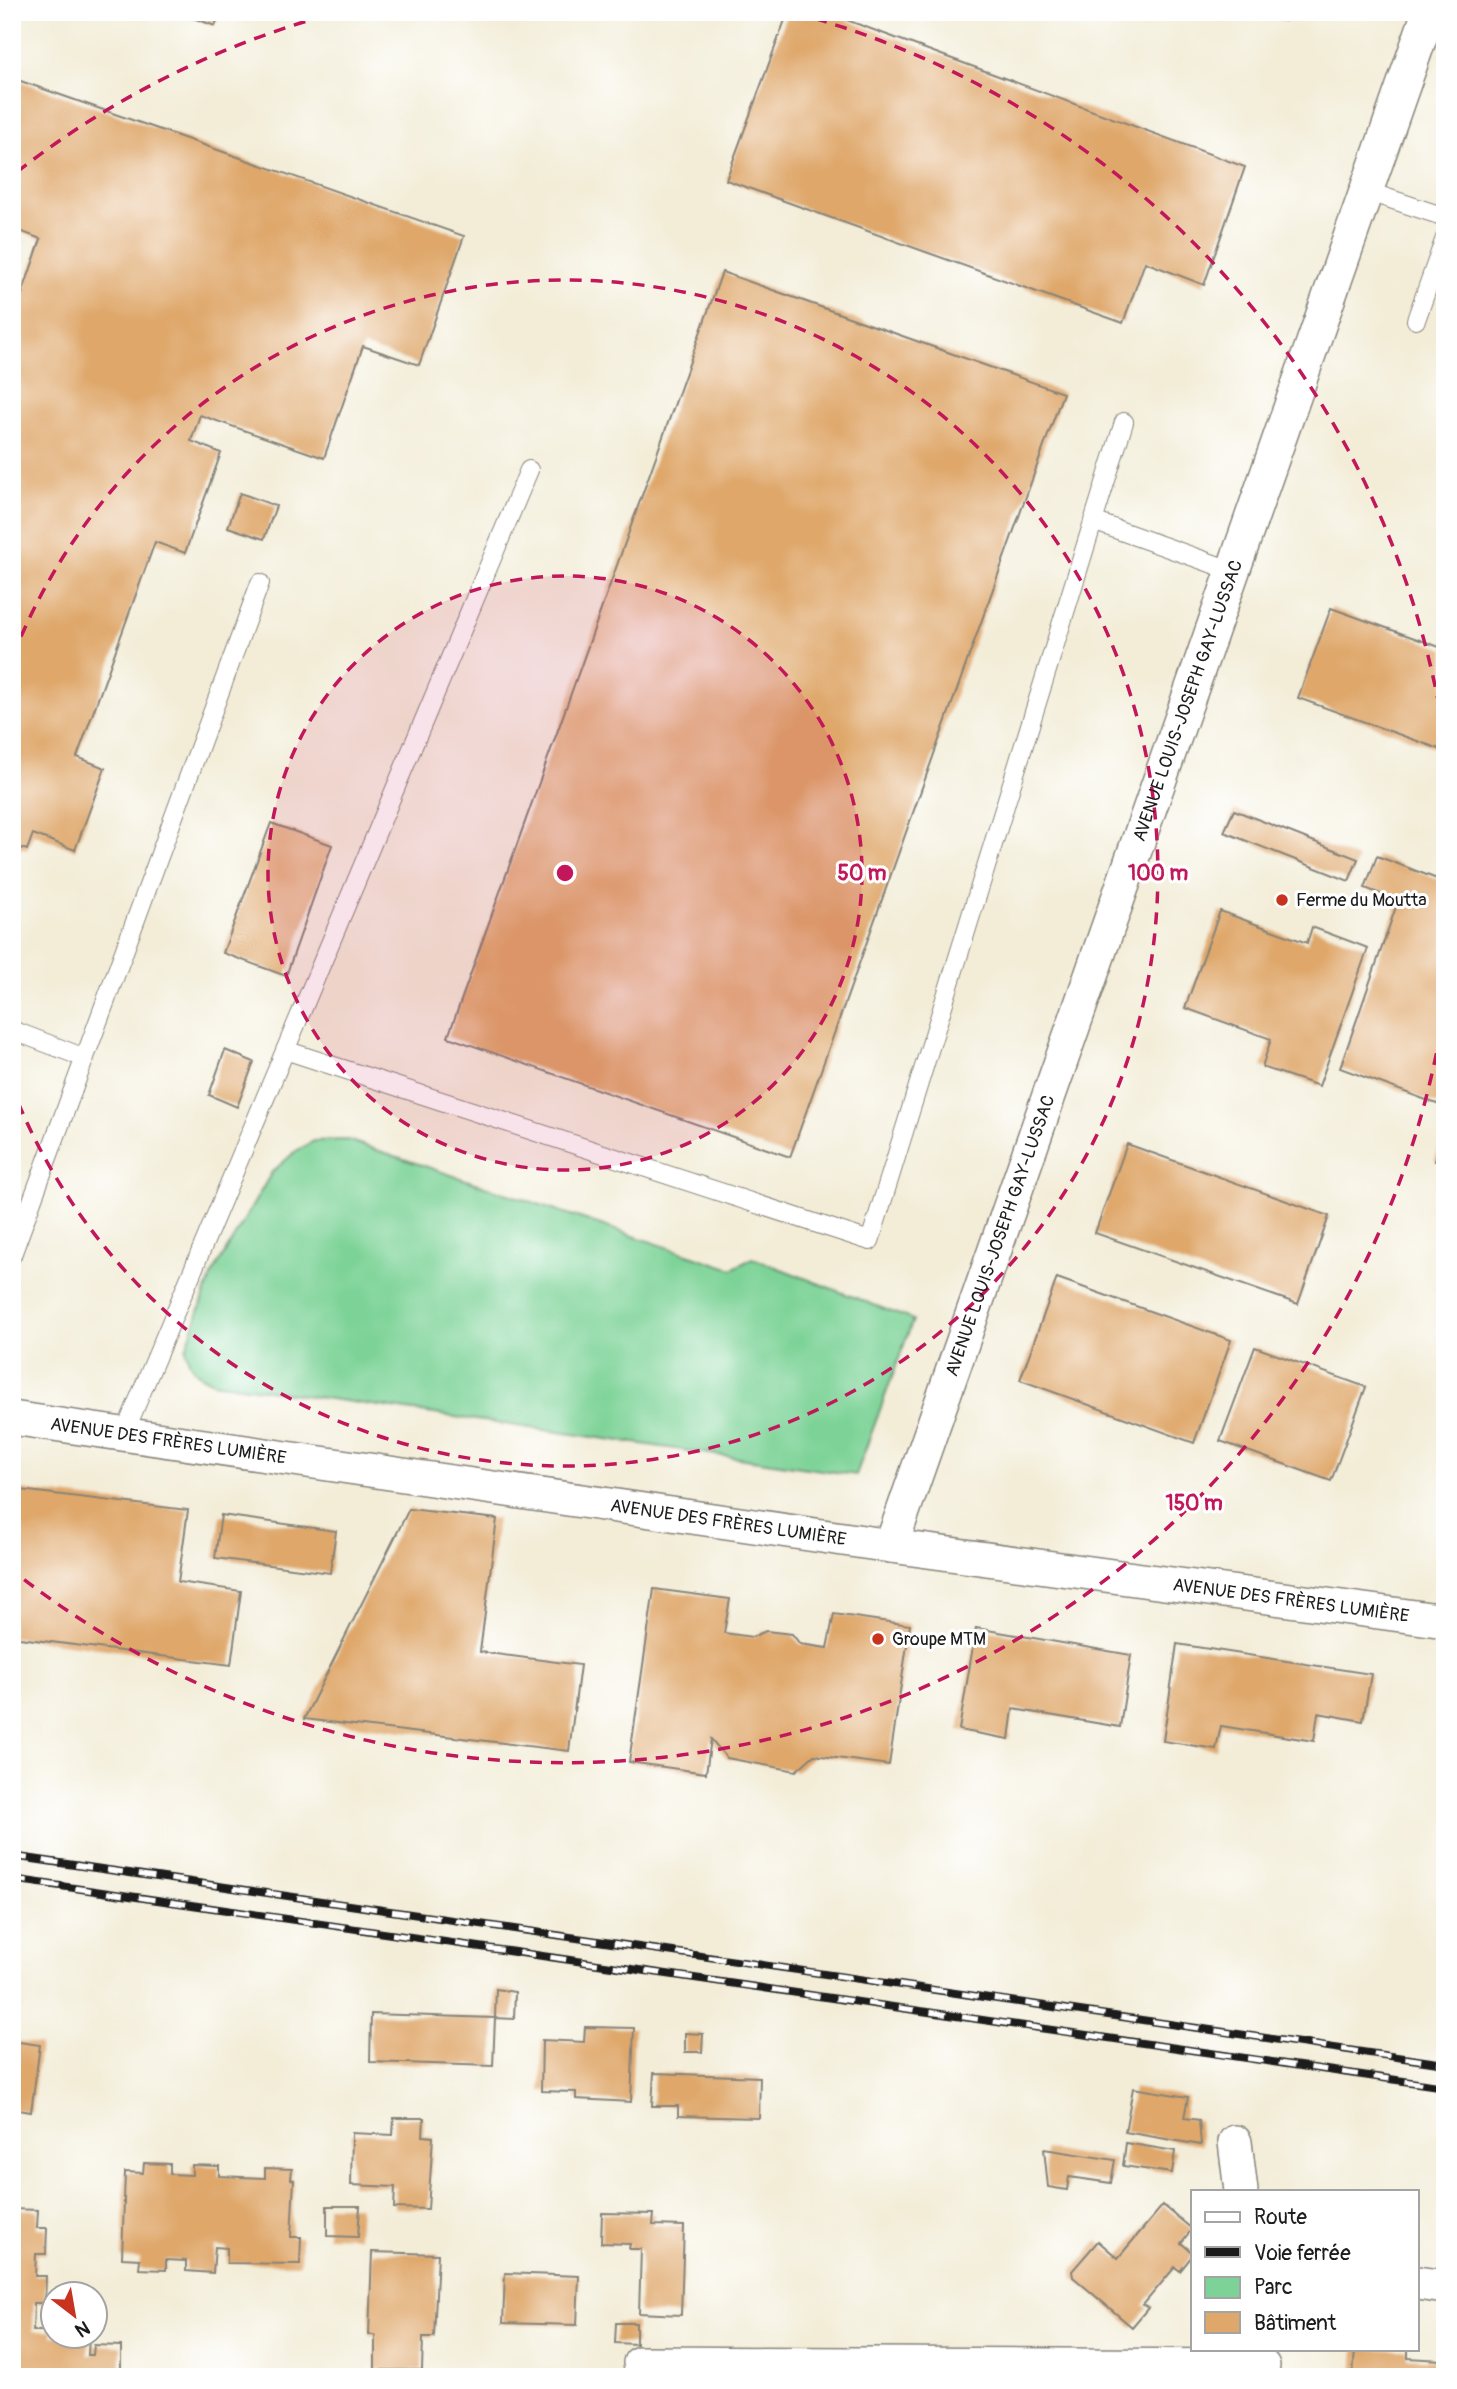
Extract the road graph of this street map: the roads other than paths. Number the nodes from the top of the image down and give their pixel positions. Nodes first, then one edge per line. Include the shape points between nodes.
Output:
1 (1429, 12) edge
2 (1366, 191) junction
3 (1445, 217) edge
4 (1445, 238) edge
5 (1416, 320) dead end
6 (1124, 422) dead end
7 (529, 470) dead end
8 (1093, 520) junction
9 (1233, 571) junction
10 (260, 583) dead end
11 (12, 1030) edge
12 (285, 1050) junction
13 (85, 1058) junction
14 (12, 1255) edge
15 (12, 1418) edge
16 (124, 1434) junction
17 (891, 1546) junction
18 (1445, 1620) edge
19 (1235, 2142) dead end
20 (1241, 2190) edge
21 (1418, 2283) edge
22 (1445, 2287) edge
23 (640, 2363) dead end
24 (1263, 2364) edge

1 - 2 street, AVENUE LOUIS-JOSEPH GAY-LUSSAC
2 - 3 lane
2 - 9 street, AVENUE LOUIS-JOSEPH GAY-LUSSAC
4 - 5 lane
6 - 8 lane
7 - 12 lane
8 - 9 lane
8 - 12 lane via 870,1241
9 - 17 street, AVENUE LOUIS-JOSEPH GAY-LUSSAC
10 - 13 lane
11 - 13 lane
12 - 16 lane
13 - 14 lane
15 - 16 street, AVENUE DES FRÈRES LUMIÈRE
16 - 17 street, AVENUE DES FRÈRES LUMIÈRE
17 - 18 street, AVENUE DES FRÈRES LUMIÈRE
19 - 20 street
21 - 22 street
23 - 24 street

